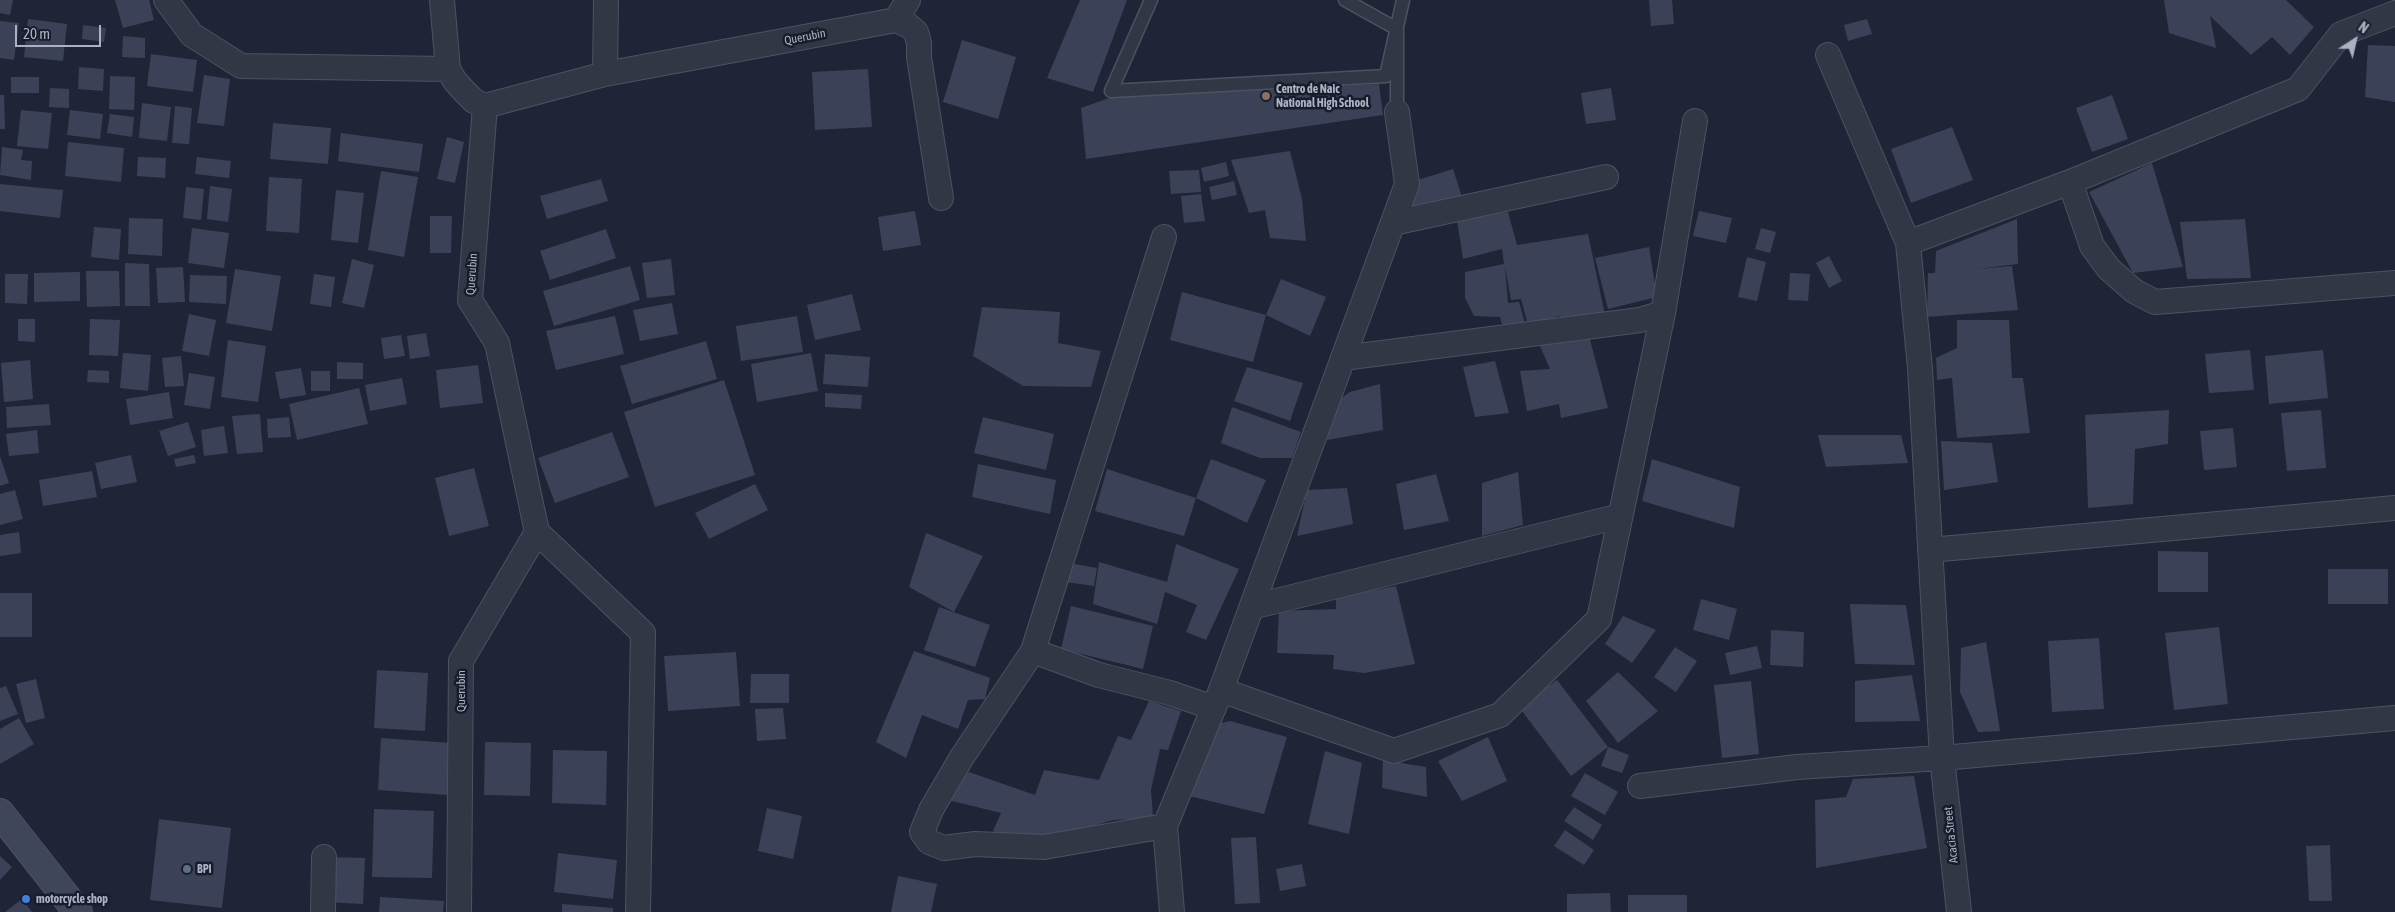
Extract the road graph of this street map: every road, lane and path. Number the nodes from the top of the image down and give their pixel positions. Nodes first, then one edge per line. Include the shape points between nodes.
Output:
1 (166, 0) edge
2 (442, 0) edge
3 (606, 0) edge
4 (908, 0) edge
5 (1151, 0) edge
6 (1345, 0) edge
7 (1403, 0) edge
8 (2395, 13) edge
9 (896, 20) junction
10 (1397, 29) junction
11 (1828, 55) dead end
12 (448, 69) junction
13 (605, 74) junction
14 (485, 106) junction
15 (1397, 112) joint
16 (1695, 121) dead end
17 (1606, 177) dead end
18 (2070, 182) junction
19 (941, 198) dead end
20 (1393, 223) junction
21 (1164, 236) dead end
22 (1908, 243) junction
23 (2395, 283) edge
24 (1663, 313) junction
25 (1344, 358) junction
26 (2395, 508) edge
27 (1620, 516) junction
28 (537, 532) junction
29 (1930, 550) junction
30 (1252, 607) junction
31 (1032, 652) junction
32 (1218, 699) junction
33 (2395, 718) edge
34 (1942, 758) junction
35 (1640, 786) dead end
36 (0, 813) edge
37 (1165, 826) junction
38 (324, 857) dead end
39 (78, 912) edge
40 (323, 912) edge
41 (459, 912) edge
42 (638, 912) edge
43 (1172, 912) edge
44 (1959, 912) edge

1 - 12 street via 192,35 241,66
2 - 12 street
3 - 13 street
4 - 9 street
5 - 10 lane via 1112,91 1386,76
6 - 10 lane
7 - 10 lane
8 - 18 street via 2341,34 2298,89
9 - 13 street, Querubin
9 - 19 street via 916,32 919,43
10 - 15 lane
11 - 22 street, Acacia Street
12 - 14 street via 464,91
13 - 14 street, Querubin
14 - 28 street, Querubin via 470,300 497,343
15 - 20 street via 1407,184
16 - 24 street
17 - 20 street
18 - 22 street
18 - 23 street via 2092,246 2109,269 2134,291 2154,302
20 - 25 street
21 - 31 street
22 - 29 street, Acacia Street via 1920,368
24 - 25 street via 1640,320
24 - 27 street
25 - 30 street
26 - 29 street
27 - 30 street
27 - 32 street via 1599,619 1500,715 1394,751
28 - 41 street, Querubin via 461,661
28 - 42 street via 643,633
29 - 34 street, Acacia Street
30 - 32 street
31 - 32 street via 1099,675 1170,693
31 - 37 street via 930,810 922,832 929,842 944,848 974,844 1044,847
32 - 37 street
33 - 34 street
34 - 35 street via 1797,767
34 - 44 street, Acacia Street
36 - 39 main road
37 - 43 street
38 - 40 street

